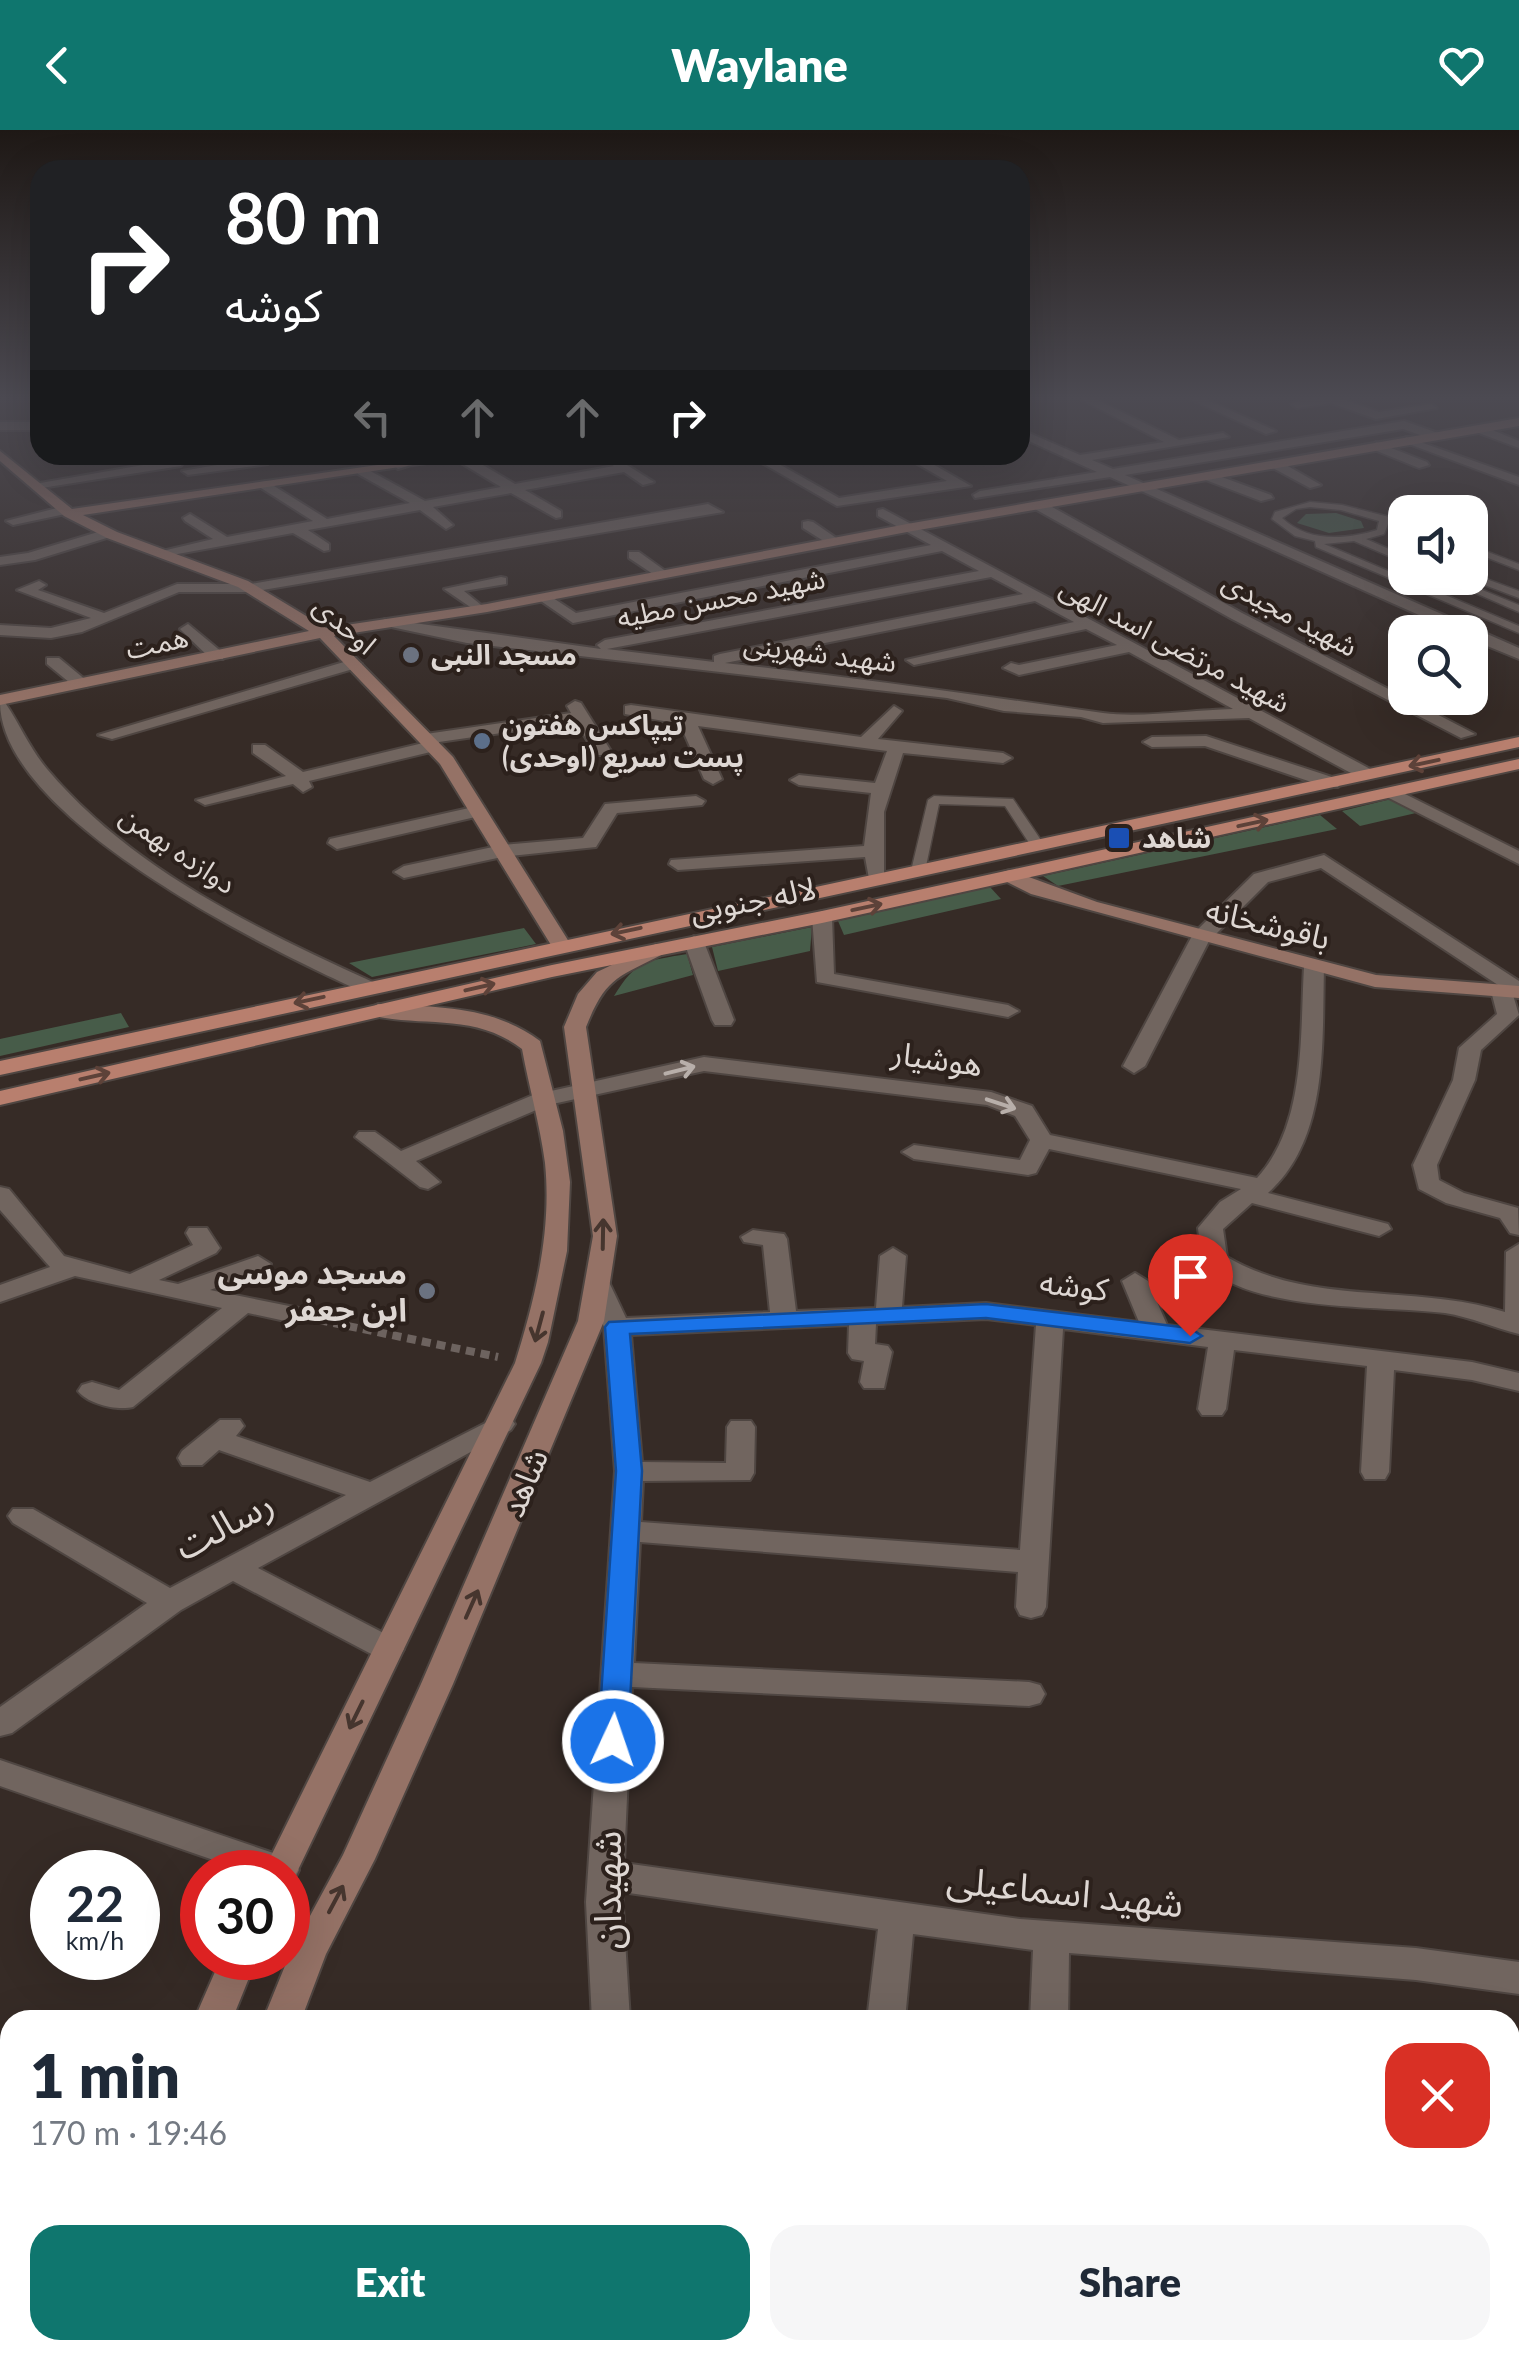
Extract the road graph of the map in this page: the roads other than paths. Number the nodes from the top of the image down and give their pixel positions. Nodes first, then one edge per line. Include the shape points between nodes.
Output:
1 (58, 504) edge
2 (122, 504) edge
3 (295, 504) edge
4 (421, 504) joint
5 (538, 504) edge
6 (997, 504) edge
7 (1051, 504) edge
8 (1175, 504) edge
9 (1040, 506) junction
10 (67, 511) junction
11 (716, 512) dead end
12 (1011, 512) junction
13 (883, 513) dead end
14 (556, 514) dead end
15 (190, 518) dead end
16 (12, 521) dead end
17 (323, 522) junction
18 (1385, 524) junction
19 (446, 525) dead end
20 (808, 526) dead end
21 (1388, 526) edge
22 (293, 527) junction
23 (907, 528) junction
24 (108, 532) junction
25 (1370, 536) junction
26 (1320, 537) junction
27 (1355, 538) junction
28 (223, 540) junction
29 (835, 542) junction
30 (1388, 543) edge
31 (940, 546) junction
32 (324, 547) dead end
33 (161, 553) junction
34 (1388, 553) edge
35 (1488, 555) edge
36 (634, 556) dead end
37 (0, 562) edge
38 (1488, 566) edge
39 (1519, 567) edge
40 (989, 573) junction
41 (664, 574) junction
42 (1519, 578) edge
43 (501, 580) dead end
44 (1488, 583) edge
45 (40, 585) dead end
46 (251, 588) junction
47 (1486, 595) edge
48 (1519, 595) edge
49 (542, 597) junction
50 (1032, 597) junction
51 (284, 606) junction
52 (479, 609) junction
53 (1519, 609) edge
54 (1429, 615) edge
55 (104, 618) junction
56 (385, 624) junction
57 (1084, 624) junction
58 (0, 630) edge
59 (188, 630) dead end
60 (1519, 630) edge
61 (323, 633) junction
62 (1488, 641) edge
63 (1126, 648) junction
64 (581, 650) junction
65 (1519, 654) edge
66 (217, 656) junction
67 (914, 660) dead end
68 (53, 661) dead end
69 (354, 664) junction
70 (696, 664) junction
71 (1011, 668) dead end
72 (81, 684) junction
73 (0, 704) edge
74 (1042, 708) junction
75 (631, 710) dead end
76 (894, 711) dead end
77 (1248, 713) junction
78 (687, 720) junction
79 (107, 726) dead end
80 (1037, 732) dead end
81 (1467, 734) dead end
82 (1152, 742) dead end
83 (1519, 742) edge
84 (429, 743) junction
85 (865, 743) junction
86 (897, 747) junction
87 (259, 748) dead end
88 (602, 751) dead end
89 (1003, 758) dead end
90 (1519, 764) edge
91 (1368, 775) junction
92 (713, 780) dead end
93 (799, 780) dead end
94 (1332, 783) junction
95 (302, 784) junction
96 (881, 789) junction
97 (1393, 793) junction
98 (205, 800) dead end
99 (696, 801) dead end
100 (478, 812) junction
101 (1519, 840) edge
102 (337, 843) dead end
103 (1038, 846) junction
104 (1496, 846) junction
105 (502, 851) junction
106 (872, 852) junction
107 (1519, 858) edge
108 (678, 864) dead end
109 (918, 871) junction
110 (404, 872) dead end
111 (1010, 876) junction
112 (876, 880) junction
113 (822, 917) junction
114 (1200, 938) junction
115 (694, 942) junction
116 (561, 945) junction
117 (656, 950) junction
118 (1314, 967) junction
119 (1513, 991) edge
120 (373, 998) junction
121 (1008, 1011) dead end
122 (724, 1020) dead end
123 (1134, 1066) dead end
124 (0, 1068) edge
125 (585, 1093) junction
126 (0, 1098) edge
127 (541, 1100) junction
128 (367, 1137) dead end
129 (1042, 1140) junction
130 (914, 1152) dead end
131 (399, 1160) junction
132 (428, 1182) dead end
133 (1255, 1191) junction
134 (0, 1194) edge
135 (1514, 1221) edge
136 (1379, 1229) dead end
137 (198, 1233) dead end
138 (753, 1236) dead end
139 (1519, 1252) edge
140 (893, 1256) dead end
141 (258, 1264) dead end
142 (76, 1267) junction
143 (1135, 1281) dead end
144 (134, 1282) junction
145 (599, 1285) junction
146 (182, 1291) junction
147 (0, 1294) edge
148 (245, 1304) junction
149 (290, 1314) road end
150 (876, 1314) junction
151 (784, 1318) junction
152 (1050, 1319) junction
153 (1518, 1326) edge
154 (617, 1327) junction
155 (1156, 1332) junction
156 (1222, 1340) junction
157 (1381, 1360) junction
158 (874, 1382) dead end
159 (1519, 1382) edge
160 (92, 1391) dead end
161 (1212, 1409) dead end
162 (501, 1424) junction
163 (741, 1427) dead end
164 (212, 1441) dead end
165 (629, 1471) junction
166 (1375, 1472) dead end
167 (374, 1494) junction
168 (23, 1516) dead end
169 (628, 1531) junction
170 (1032, 1562) junction
171 (233, 1568) junction
172 (170, 1602) junction
173 (1031, 1607) dead end
174 (388, 1649) junction
175 (617, 1674) junction
176 (1029, 1694) dead end
177 (0, 1724) edge
178 (0, 1773) edge
179 (221, 1850) edge
180 (291, 1850) edge
181 (605, 1875) junction
182 (898, 1916) junction
183 (1051, 1936) junction
184 (1519, 1978) edge
185 (229, 1980) edge
186 (216, 2010) edge
187 (286, 2010) edge
188 (610, 2010) edge
189 (887, 2010) edge
190 (1049, 2010) edge

1 - 10 main road, اوحدی
2 - 10 main road
3 - 17 street
4 - 17 street
4 - 19 street
5 - 14 street
6 - 12 street
7 - 9 main road, همت
8 - 54 street
9 - 12 main road, همت
9 - 81 street, شهید مجیدی
10 - 16 street
10 - 24 main road, اوحدی
11 - 46 street via 708,508
12 - 23 main road, همت
13 - 23 street, شهید مرتضی اسد الهی
15 - 28 street
17 - 22 street
18 - 21 lane
18 - 25 lane
18 - 26 lane via 1365,511 1331,505 1278,514 1290,530
20 - 29 street
22 - 28 street
22 - 32 street
23 - 29 main road, همت
23 - 31 street, شهید مرتضی اسد الهی
24 - 33 main road, اوحدی
24 - 37 street
25 - 27 lane
25 - 30 lane
26 - 27 lane
26 - 60 lane via 1319,545
27 - 34 lane
28 - 33 street
29 - 41 main road, همت
31 - 40 street, شهید مرتضی اسد الهی
31 - 49 street via 573,618
33 - 46 main road, اوحدی
35 - 39 lane
36 - 41 street
38 - 42 lane
40 - 50 street, شهید مرتضی اسد الهی
40 - 64 street, شهید محسن مطیه
41 - 49 main road, همت
43 - 52 street via 450,590
44 - 48 lane
45 - 55 street via 24,590
46 - 51 main road, اوحدی
46 - 55 street via 177,588
47 - 53 lane
49 - 52 main road, همت
50 - 57 street, شهید مرتضی اسد الهی
50 - 70 street
51 - 56 main road
51 - 61 main road, اوحدی
52 - 56 main road, همت
55 - 58 street via 51,633
56 - 61 main road, همت
56 - 64 street, شهید شهرینی
57 - 63 street, شهید مرتضی اسد الهی
57 - 67 street
59 - 66 street
61 - 66 main road, همت
61 - 69 main road, اوحدی
62 - 65 street
63 - 71 street
63 - 77 street, شهید مرتضی اسد الهی
64 - 70 street, شهید شهرینی
66 - 72 main road, همت
68 - 72 street
69 - 79 street via 126,729
69 - 84 main road, اوحدی
70 - 74 street, شهید شهرینی
72 - 73 main road, همت
73 - 120 street, دوازده بهمن via 40,772 97,829 263,940
74 - 77 street, شهید شهرینی via 1104,718
74 - 80 street
75 - 78 street
76 - 85 street
77 - 91 street, شهید مرتضی اسد الهی
78 - 85 street
78 - 92 street
82 - 94 street via 1206,740
83 -> 91 main road, لاله جنوبی
84 - 88 street via 577,712
84 - 95 street
84 - 100 main road, اوحدی
85 - 86 street
86 - 89 street
86 - 96 street
87 - 95 street
90 - 97 main road, لاله جنوبی
91 - 94 main road, لاله جنوبی
93 - 96 street
94 - 103 main road, لاله جنوبی
95 - 98 street
96 - 106 street
97 - 104 street
111 -> 97 main road, لاله جنوبی
99 - 105 street via 610,808 588,842
100 - 102 street
100 - 105 main road, اوحدی
101 - 104 street
103 - 109 main road, لاله جنوبی
103 - 109 lane via 1009,802 934,800
104 - 107 street
105 - 110 street
105 - 116 main road, اوحدی
106 - 108 street
106 - 112 street
109 - 112 main road, لاله جنوبی
113 -> 111 main road, لاله جنوبی
111 - 114 main road, باقوشخانه
112 -> 116 main road, لاله جنوبی
113 - 115 main road, لاله جنوبی
113 - 121 street via 824,978
114 - 118 main road, باقوشخانه
114 - 119 street via 1261,878 1324,861
114 - 123 street
115 - 117 main road, لاله جنوبی
115 - 122 street
116 - 120 main road, لاله جنوبی
120 -> 117 main road, لاله جنوبی
117 - 125 main road, شاهد via 604,976 589,994 574,1027
118 - 119 main road, باقوشخانه via 1374,982
118 - 133 street via 1309,1079 1286,1160
119 - 135 street via 1508,1015 1470,1048 1464,1080 1425,1165 1427,1184
120 -> 124 main road, لاله جنوبی
126 -> 120 main road, لاله جنوبی
120 - 127 main road, شاهد via 516,1031 532,1046
125 - 127 street, هوشیار
125 -> 129 street, هوشیار via 704,1064 822,1076 991,1099 1024,1111
145 -> 125 main road, شاهد via 605,1236
127 - 131 street, هوشیار
127 -> 162 main road, شاهد via 558,1180 557,1219 542,1317
128 - 131 street
129 - 130 street via 1028,1168
129 - 133 street
131 - 132 street
133 - 136 street
133 - 153 street via 1210,1228 1215,1261 1236,1276 1317,1297 1448,1306
134 - 142 street via 56,1261
137 - 144 street via 207,1248
138 - 151 street via 775,1239
139 - 153 street
140 - 150 street
141 - 146 street
142 - 144 street
142 - 147 street
143 - 155 street
144 - 146 street
145 - 154 street, شهیدان
187 -> 145 main road, شاهد via 516,1504 591,1321
146 - 148 street
148 - 149 street
148 - 160 street via 122,1401
150 - 151 street, کوشه
150 - 152 street, کوشه via 986,1311
150 - 158 street via 861,1353 879,1352
151 - 154 street, کوشه
152 - 155 street, کوشه
152 - 170 street
154 - 165 street, شهیدان
155 - 156 street, کوشه
156 - 157 street, کوشه
156 - 161 street
157 - 159 street, کوشه
157 - 166 street
162 - 167 street, رسالت
162 - 174 main road, شاهد
163 - 165 street via 740,1473
164 - 167 street
165 - 169 street, شهیدان
167 - 171 street, رسالت
168 - 172 street
169 - 170 street
169 - 175 street, شهیدان
170 - 173 street
171 - 172 street, رسالت
171 - 174 street
172 - 177 street, رسالت
174 -> 180 main road, شاهد
175 - 176 street
175 - 181 street, شهیدان
178 - 179 street
181 - 182 street, شهید اسماعیلی
181 - 188 street, شهیدان
182 - 183 street, شهید اسماعیلی
182 - 189 street
183 - 184 street, شهید اسماعیلی
183 - 190 street
185 - 186 main road

